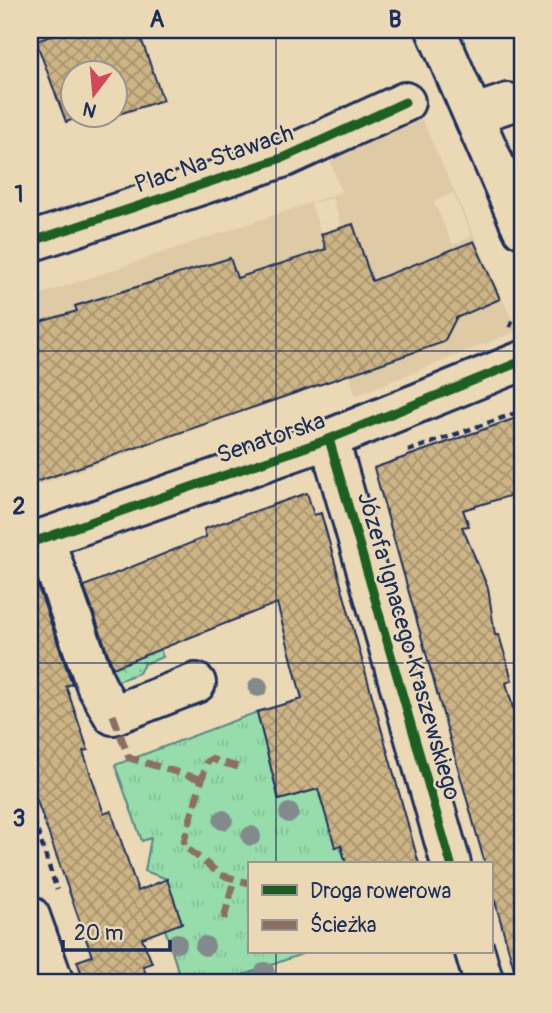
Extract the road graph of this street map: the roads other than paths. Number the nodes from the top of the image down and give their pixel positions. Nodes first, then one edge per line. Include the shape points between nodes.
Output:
1 (436, 30) edge
2 (405, 102) dead end
3 (522, 228) edge
4 (30, 242) edge
5 (522, 360) edge
6 (329, 439) junction
7 (37, 540) edge
8 (196, 683) dead end
9 (450, 862) edge
10 (30, 916) edge
11 (476, 954) edge
12 (54, 983) edge
13 (484, 983) edge

1 - 3 street via 491,108
2 - 4 street, Plac Na Stawach via 285,157
5 - 6 street, Senatorska
6 - 7 street, Senatorska
6 - 9 street, Józefa Ignacego Kraszewskiego
7 - 8 street via 96,685 113,715
10 - 12 street
11 - 13 street

